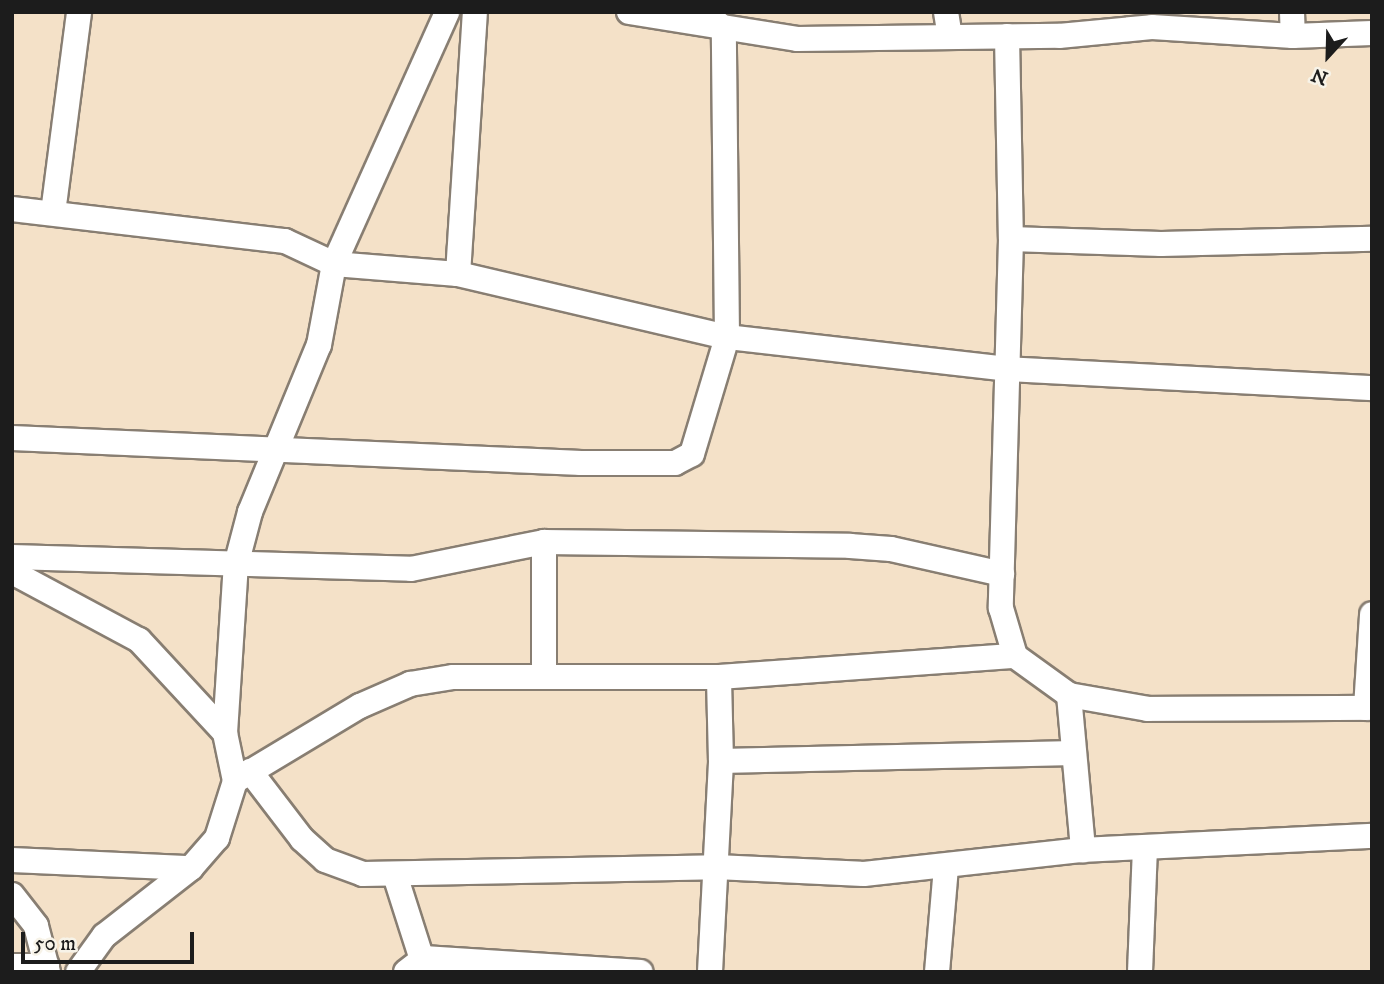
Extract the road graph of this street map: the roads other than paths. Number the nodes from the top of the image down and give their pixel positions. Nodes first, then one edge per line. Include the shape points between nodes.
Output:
1 (79, 12) edge
2 (447, 12) edge
3 (475, 12) edge
4 (629, 12) edge
5 (705, 12) edge
6 (946, 12) edge
7 (1292, 24) edge
8 (724, 29) junction
9 (1372, 33) edge
10 (1007, 36) junction
11 (950, 37) junction
12 (12, 209) edge
13 (53, 213) junction
14 (1011, 239) junction
15 (1372, 239) edge
16 (334, 264) junction
17 (458, 274) junction
18 (727, 337) junction
19 (1006, 369) junction
20 (1372, 388) edge
21 (12, 438) edge
22 (275, 446) junction
23 (544, 542) junction
24 (12, 557) edge
25 (236, 565) junction
26 (12, 572) edge
27 (1002, 574) junction
28 (1372, 614) edge
29 (1014, 656) junction
30 (544, 677) junction
31 (719, 677) junction
32 (1069, 695) junction
33 (1369, 708) edge
34 (225, 733) junction
35 (1074, 753) junction
36 (721, 761) junction
37 (242, 776) junction
38 (1372, 836) edge
39 (1145, 847) junction
40 (1083, 850) junction
41 (12, 860) edge
42 (946, 866) junction
43 (716, 867) junction
44 (191, 868) junction
45 (395, 875) junction
46 (12, 895) edge
47 (12, 965) edge
48 (418, 967) edge
49 (47, 969) edge
50 (78, 972) edge
51 (641, 972) edge
52 (710, 972) edge
53 (937, 972) edge
54 (1140, 972) edge

1 - 13 street
2 - 16 street
3 - 17 street
4 - 8 street
5 - 8 street
6 - 11 street
7 - 9 street
7 - 10 street
8 - 11 street via 797,39
8 - 18 street
10 - 11 street
10 - 14 street
12 - 13 street
13 - 16 street via 285,241
14 - 15 street
14 - 19 street
16 - 17 street
16 - 22 street via 319,345
17 - 18 street
18 - 19 street
18 - 22 street via 701,440 692,454 675,463
19 - 20 street
19 - 27 street
21 - 22 street
22 - 25 street
23 - 25 street via 411,569
23 - 27 street via 891,549
23 - 30 street
24 - 25 street
25 - 34 street
26 - 34 street via 139,640
27 - 29 street via 1001,608
28 - 33 street
29 - 31 street
29 - 32 street
30 - 31 street
30 - 37 street via 453,677 410,684
31 - 36 street
32 - 33 street via 1148,709
32 - 35 street
34 - 37 street
35 - 36 street
35 - 40 street
36 - 43 street
37 - 44 street via 228,817
37 - 45 street via 325,860 363,874
38 - 39 street
39 - 40 street
39 - 54 street
40 - 42 street
41 - 44 street
42 - 43 street via 864,874
42 - 53 street
43 - 45 street
43 - 52 street
44 - 50 street via 131,910
45 - 48 street
46 - 49 street via 36,926
47 - 49 street
48 - 51 street

